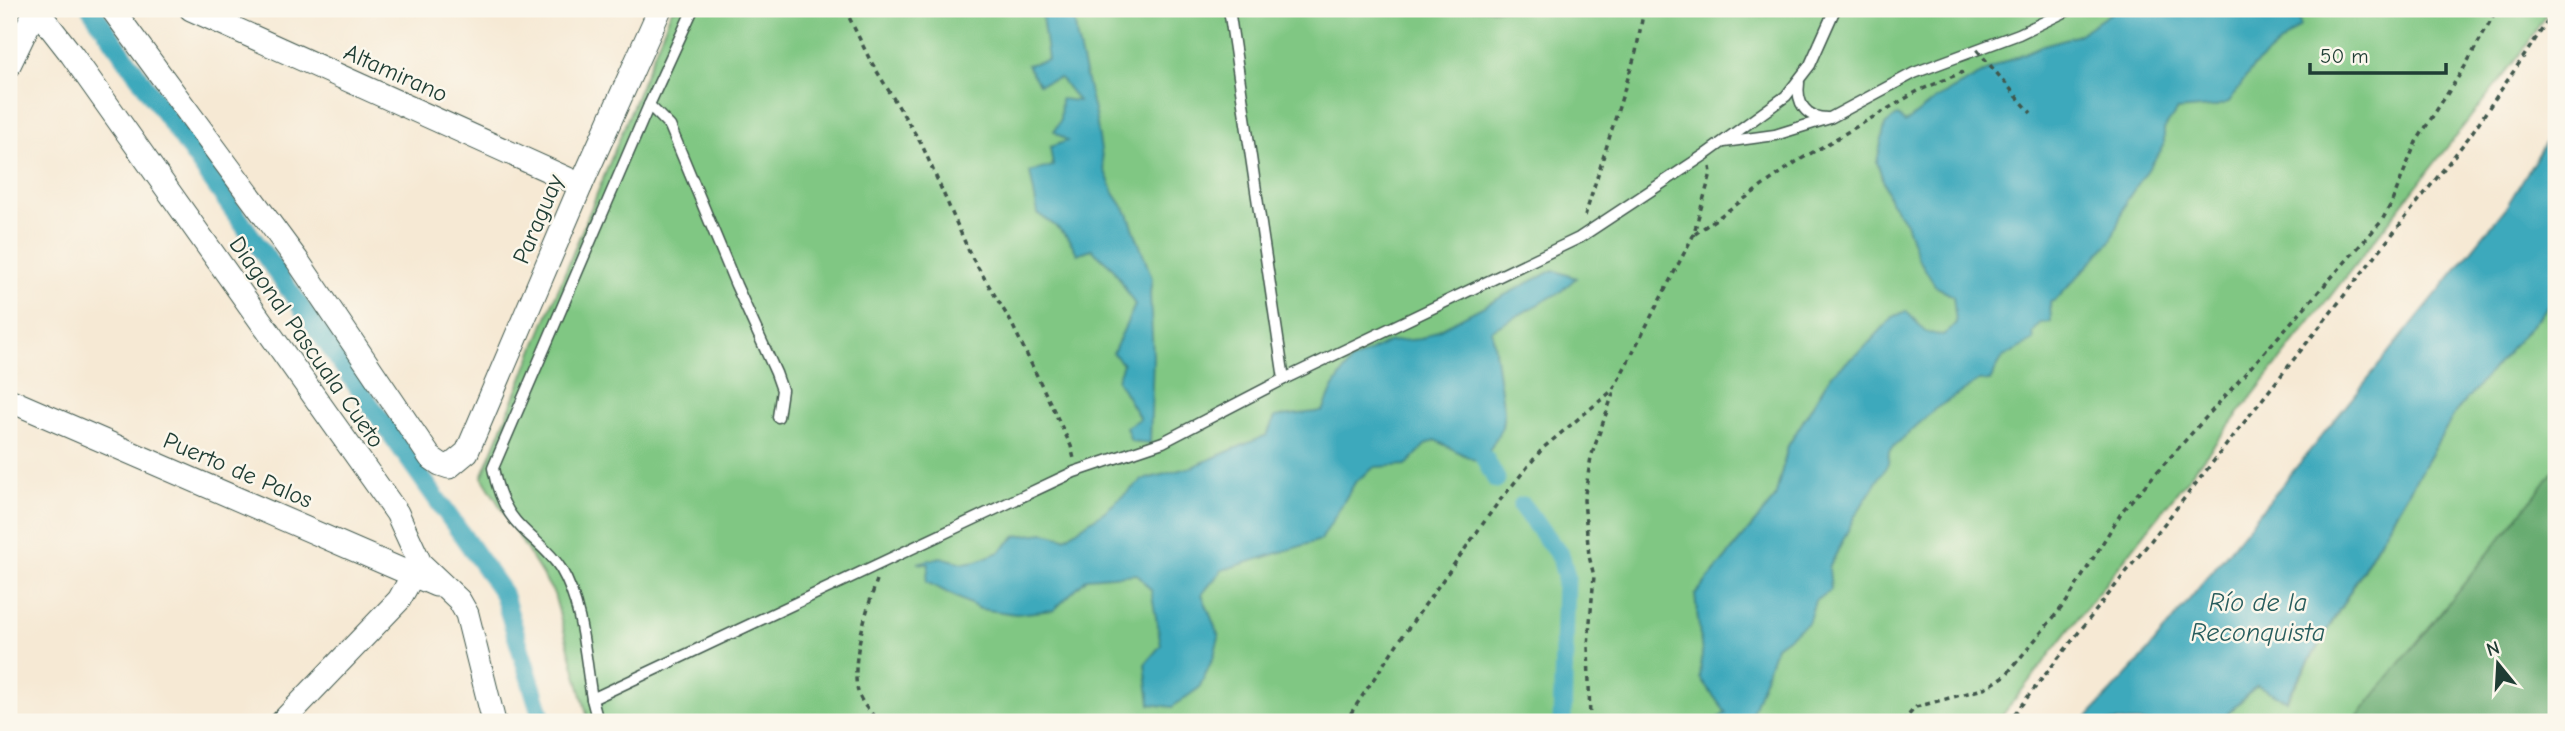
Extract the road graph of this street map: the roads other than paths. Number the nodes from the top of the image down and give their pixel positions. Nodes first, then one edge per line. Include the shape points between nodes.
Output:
1 (112, 9) edge
2 (191, 9) edge
3 (660, 9) edge
4 (693, 9) edge
5 (1229, 9) edge
6 (1835, 9) edge
7 (2071, 9) edge
8 (31, 12) edge
9 (9, 65) edge
10 (1799, 82) junction
11 (649, 105) junction
12 (1830, 118) junction
13 (1724, 142) junction
14 (581, 185) junction
15 (1284, 379) junction
16 (9, 400) edge
17 (778, 417) dead end
18 (467, 452) joint
19 (416, 570) junction
20 (592, 699) junction
21 (282, 722) edge
22 (494, 722) edge
23 (598, 722) edge

1 - 18 street, Diagonal Pascuala Cueto via 290,251 430,457 449,467
2 - 14 street, Altamirano
3 - 14 street, Paraguay
4 - 11 lane
5 - 15 lane
6 - 10 lane
7 - 12 lane via 2019,34 1914,72
8 - 9 street
8 - 19 street, Diagonal Pascuala Cueto via 80,66 397,513
10 - 12 lane via 1797,93 1808,113
10 - 13 lane
11 - 17 lane via 670,126 776,373 782,390
11 - 20 lane via 493,468 504,505 519,526 550,553 569,583
12 - 13 lane via 1775,135
13 - 15 lane via 1579,238
14 - 18 street, Paraguay
15 - 20 lane via 1163,442 1074,472
16 - 19 street, Puerto de Palos via 394,565
19 - 21 street via 399,600
19 - 22 street, Puerto de Palos via 447,589 467,614
20 - 23 lane

